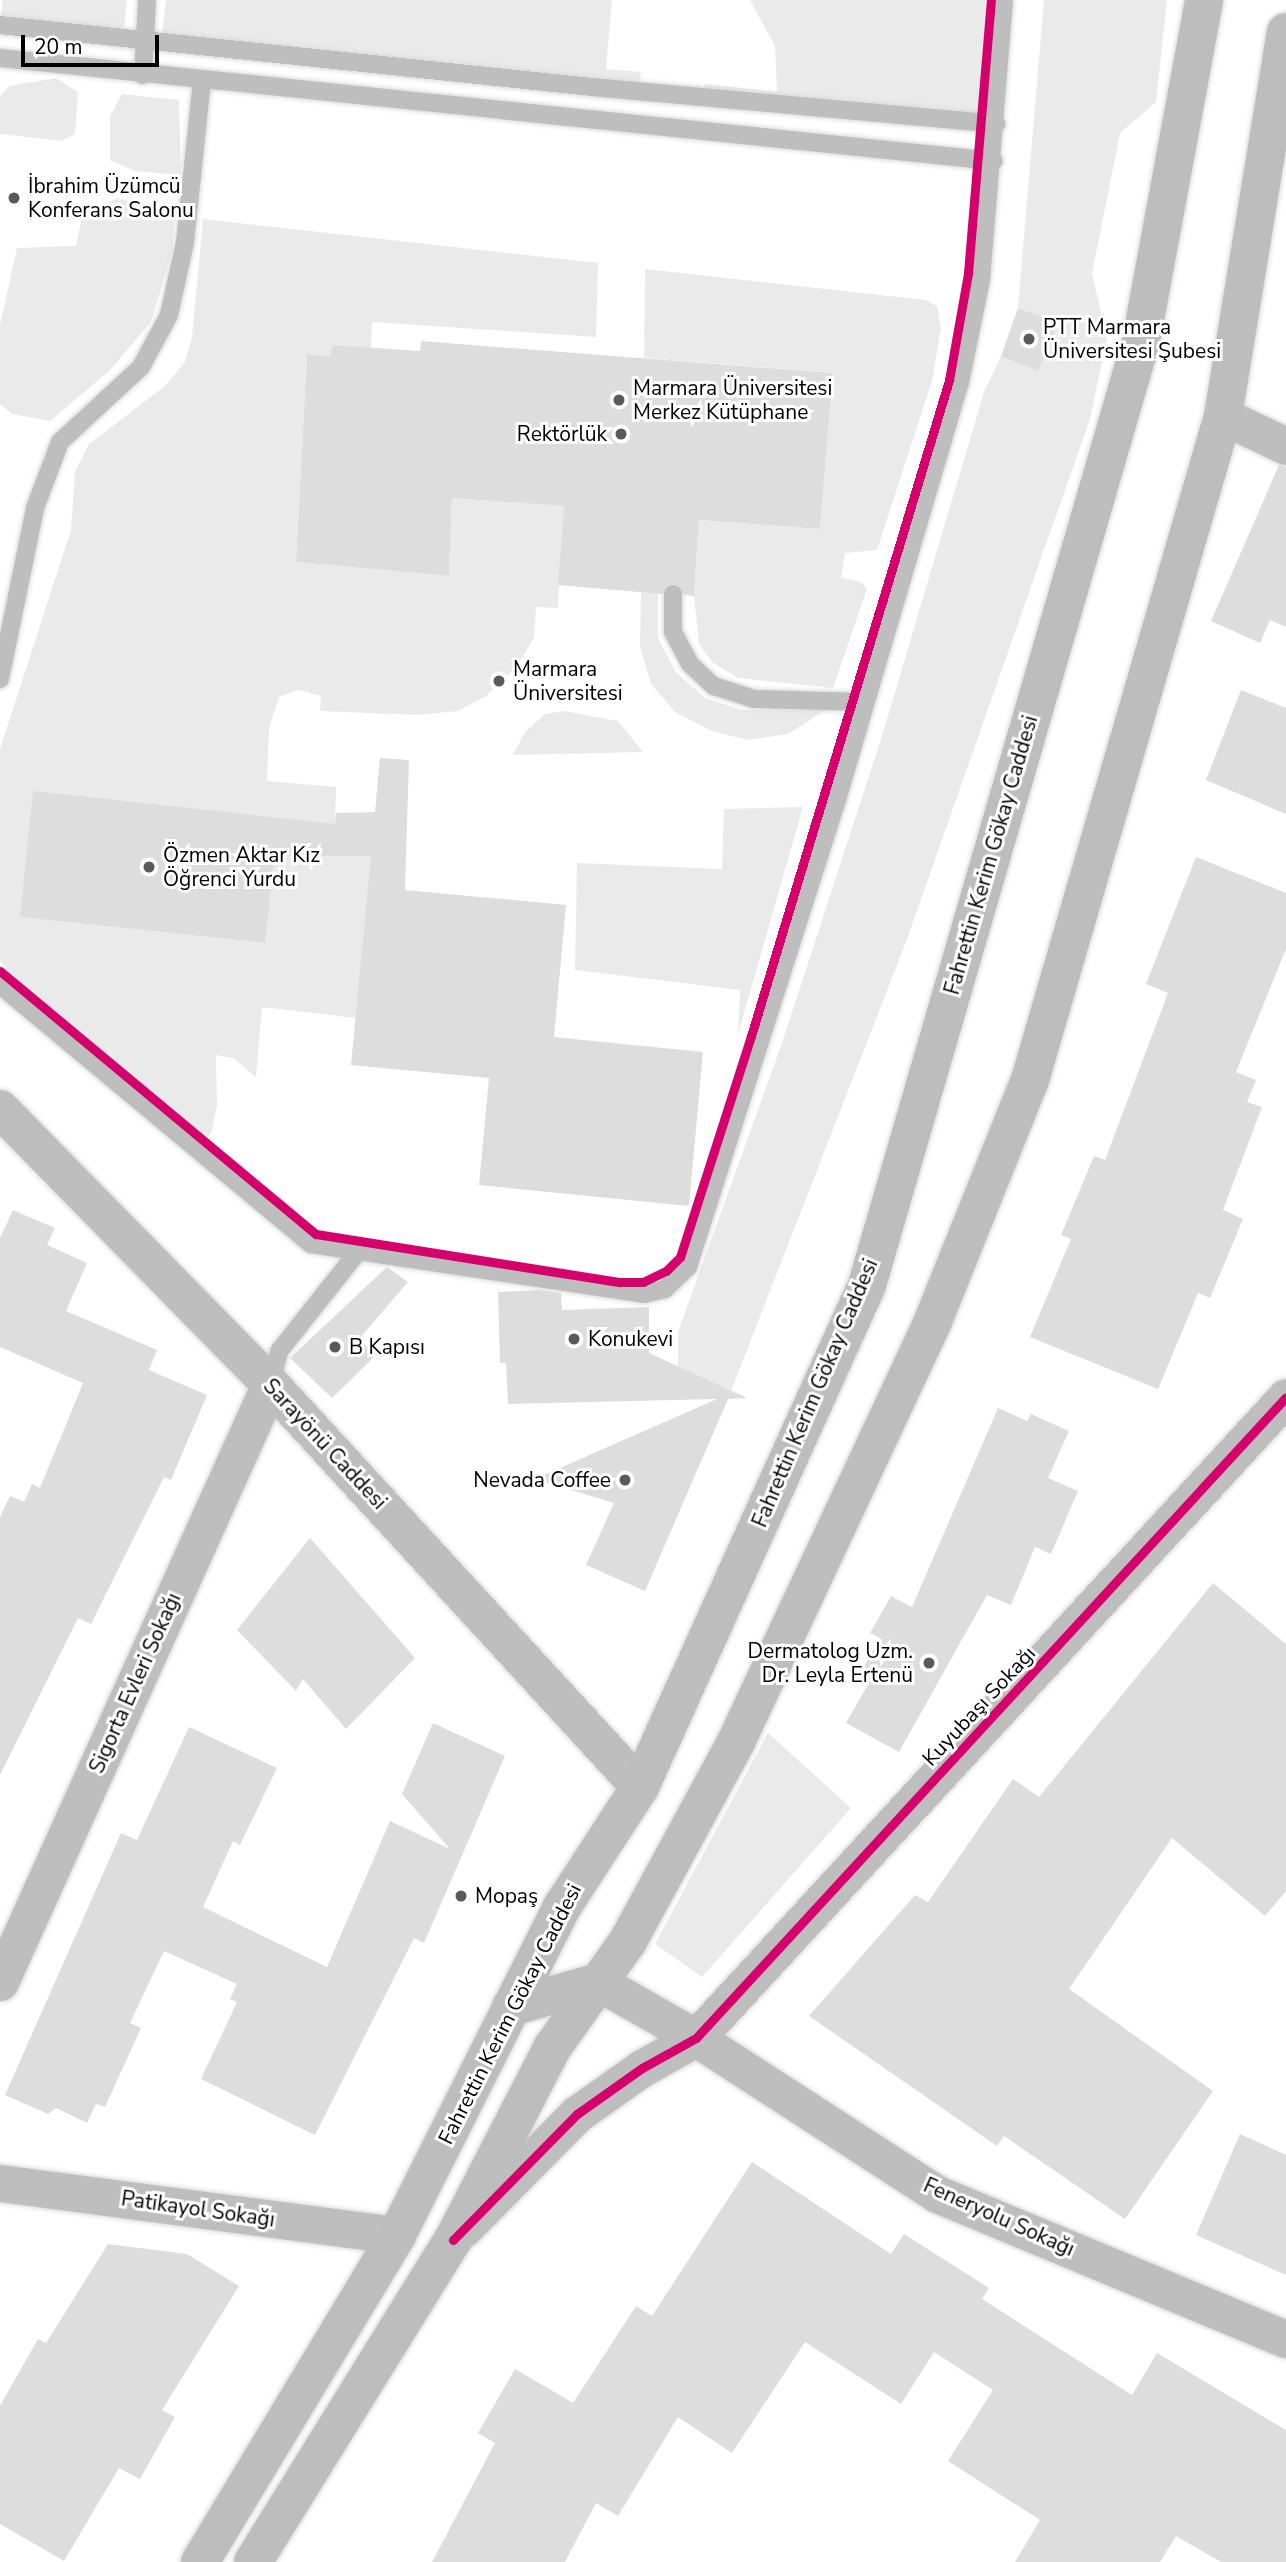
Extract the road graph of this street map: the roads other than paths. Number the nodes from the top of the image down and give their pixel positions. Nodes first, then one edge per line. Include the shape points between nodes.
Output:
1 (147, 0) edge
2 (1004, 0) edge
3 (1197, 0) edge
4 (1204, 0) edge
5 (0, 25) edge
6 (1286, 33) edge
7 (143, 40) junction
8 (1196, 40) junction
9 (0, 58) edge
10 (143, 75) junction
11 (202, 80) junction
12 (996, 124) junction
13 (994, 161) junction
14 (1223, 416) junction
15 (1286, 446) edge
16 (673, 594) dead end
17 (0, 679) edge
18 (865, 702) junction
19 (0, 985) edge
20 (0, 1109) edge
21 (357, 1253) junction
22 (270, 1384) junction
23 (1286, 1397) edge
24 (639, 1787) junction
25 (0, 1982) edge
26 (598, 1982) junction
27 (511, 2007) junction
28 (696, 2038) junction
29 (0, 2183) edge
30 (397, 2235) junction
31 (453, 2240) junction
32 (1286, 2339) edge
33 (200, 2562) edge
34 (253, 2562) edge

1 - 7 lane
2 - 12 lane
3 - 8 lane
4 - 8 main road, Fahrettin Kerim Gökay Caddesi
5 - 7 lane
6 - 14 main road
7 - 10 lane
7 - 12 lane
8 - 24 main road, Fahrettin Kerim Gökay Caddesi via 1142,341 867,1285
9 - 10 lane
10 - 11 lane
11 - 13 lane
11 - 17 lane via 185,242 169,315 141,367 60,442 35,508
12 - 13 lane
13 - 18 lane via 981,280 960,383
14 - 15 street
14 - 26 main road via 1025,1092 933,1321 736,1742 628,1941
16 - 18 lane via 673,632 690,664 714,686 754,699
18 - 21 lane via 688,1267 665,1289 645,1294
19 - 21 lane via 311,1244
20 - 22 street, Sarayönü Caddesi
21 - 22 lane via 280,1350
22 - 24 street, Sarayönü Caddesi
22 - 25 street, Sigorta Evleri Sokağı
23 - 28 street, Kuyubaşı Sokağı
24 - 27 main road, Fahrettin Kerim Gökay Caddesi via 562,1907
26 - 27 main road
26 - 28 street, Feneryolu Sokağı
26 - 31 main road via 552,2048
27 - 30 main road, Fahrettin Kerim Gökay Caddesi
28 - 31 street, Kuyubaşı Sokağı via 642,2068 577,2115
28 - 32 street, Feneryolu Sokağı via 937,2194
29 - 30 street, Patikayol Sokağı
30 - 33 main road, Fahrettin Kerim Gökay Caddesi
31 - 34 main road

